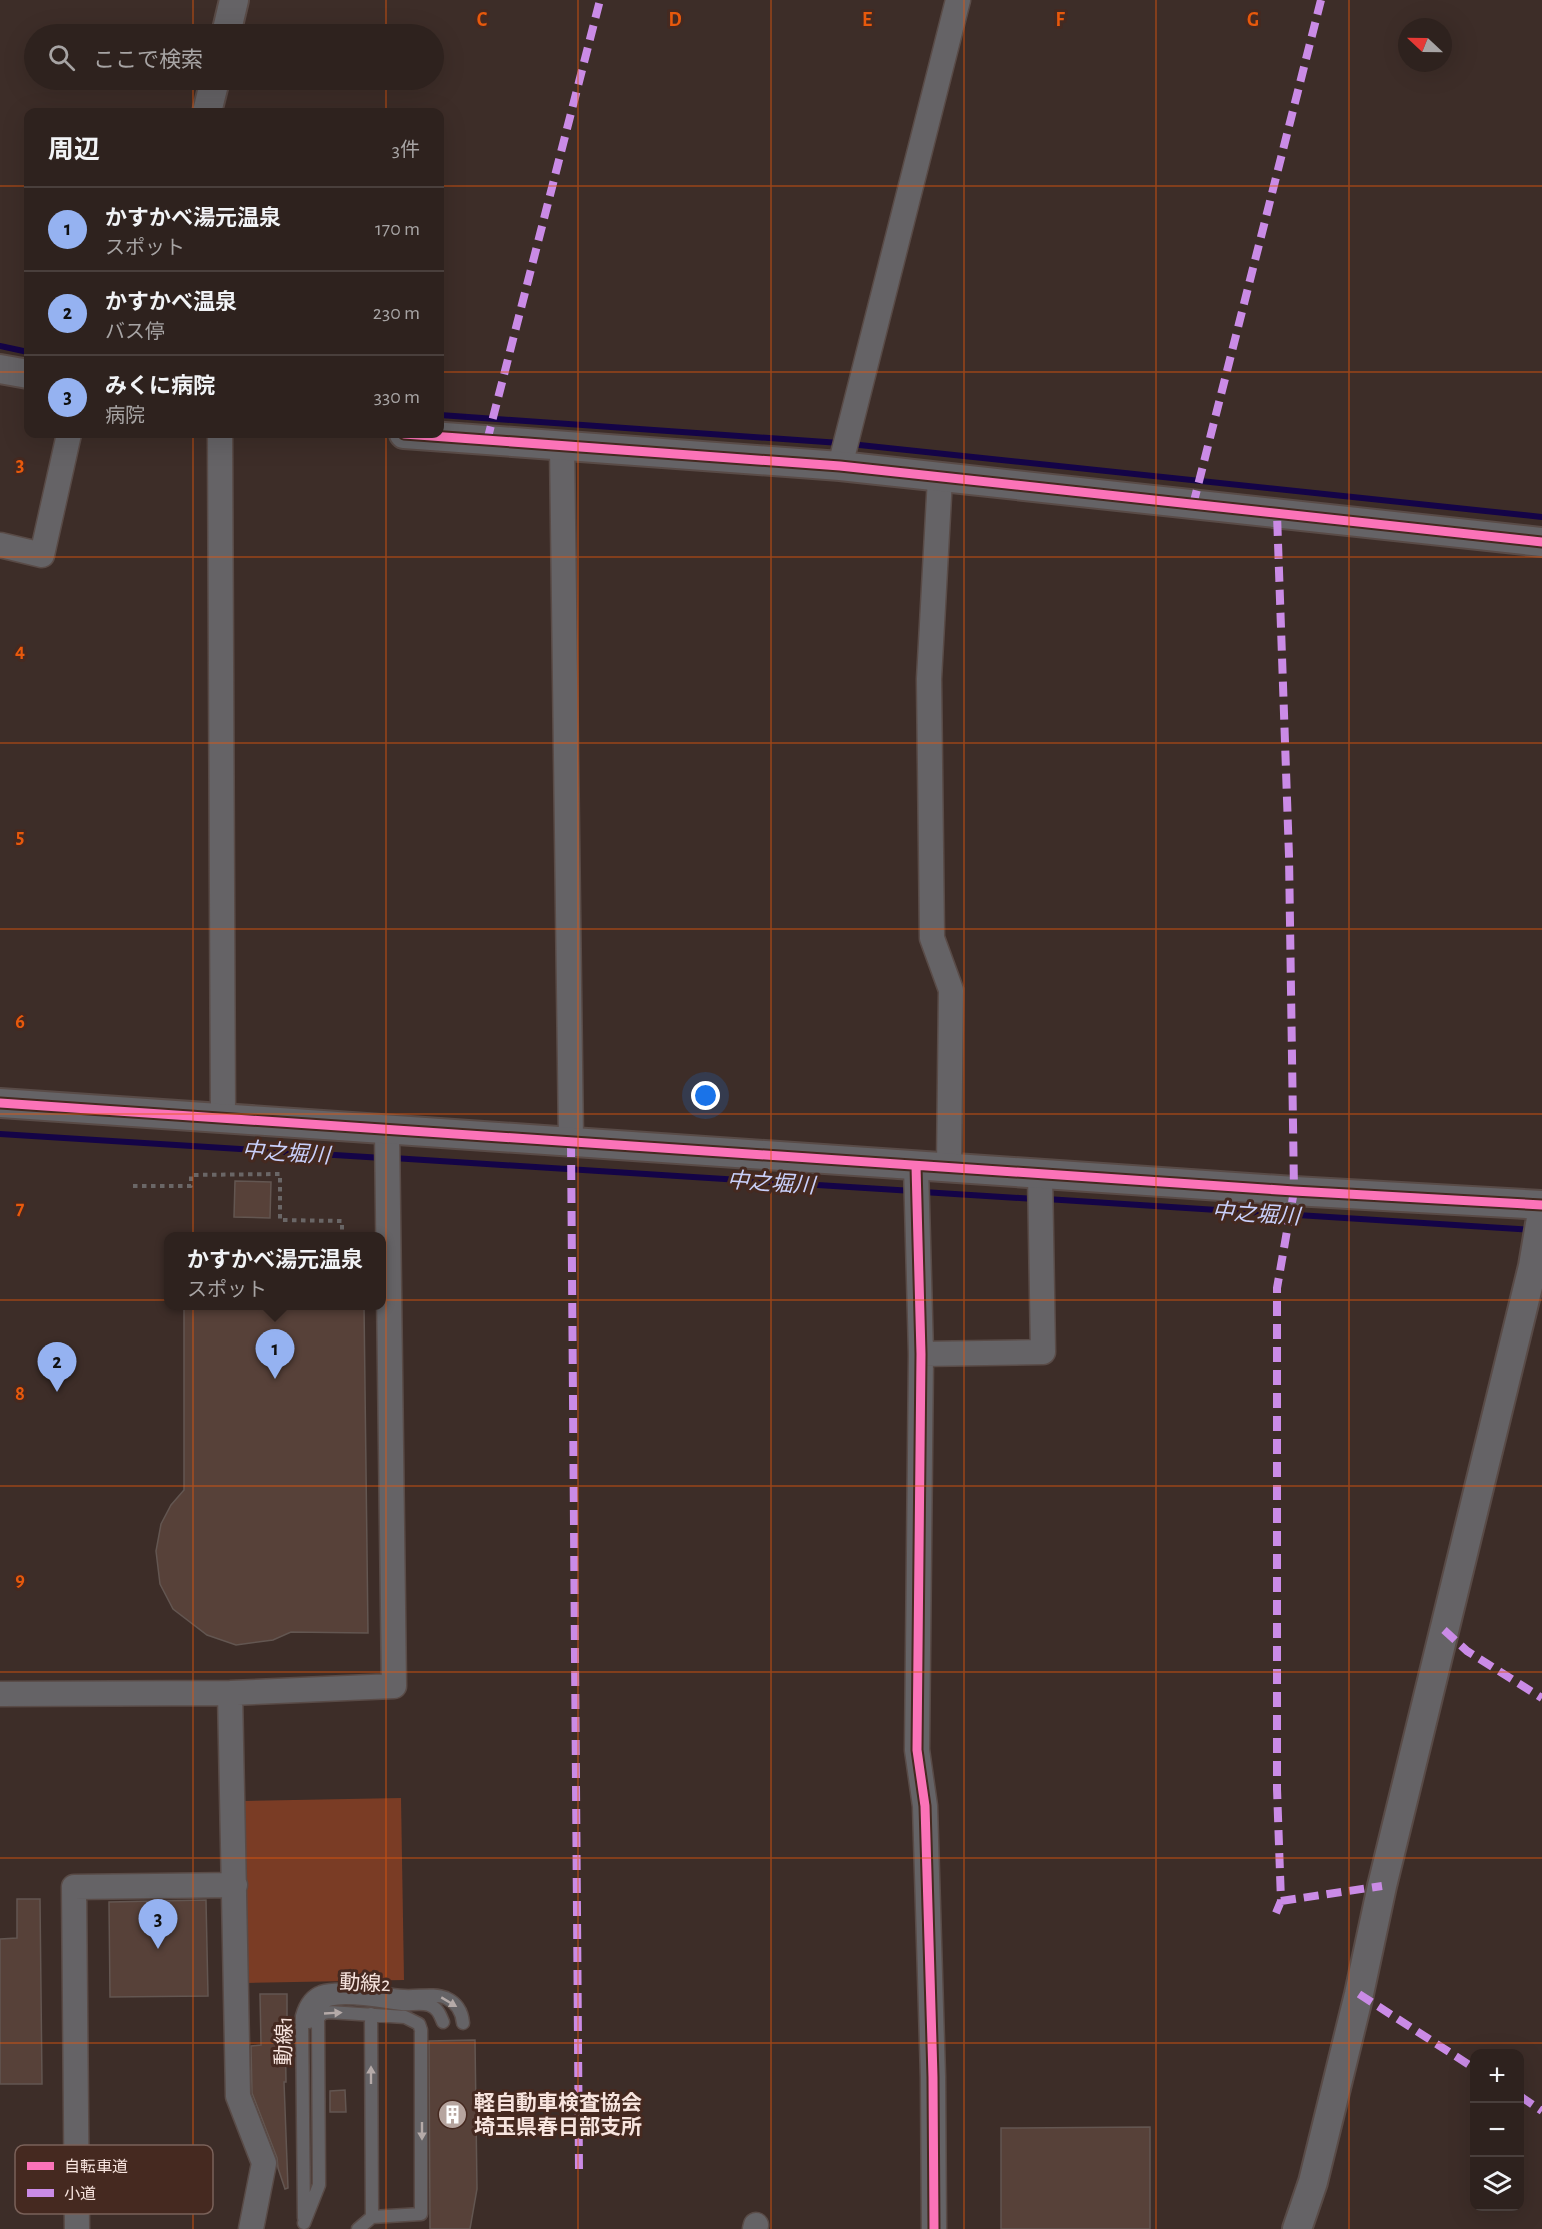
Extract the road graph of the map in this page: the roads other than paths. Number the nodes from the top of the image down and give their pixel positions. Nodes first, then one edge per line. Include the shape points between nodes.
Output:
1 (234, 0) edge
2 (958, 0) edge
3 (228, 24) edge
4 (212, 90) edge
5 (208, 108) edge
6 (0, 369) edge
7 (24, 373) edge
8 (444, 437) edge
9 (68, 438) edge
10 (220, 438) edge
11 (562, 445) junction
12 (841, 462) junction
13 (939, 478) junction
14 (1542, 542) edge
15 (0, 545) edge
16 (0, 1103) edge
17 (223, 1119) junction
18 (388, 1138) junction
19 (571, 1142) junction
20 (916, 1166) junction
21 (949, 1168) junction
22 (1040, 1174) junction
23 (1539, 1236) edge
24 (921, 1353) junction
25 (230, 1693) junction
26 (0, 1694) edge
27 (235, 1885) junction
28 (371, 2014) junction
29 (443, 2022) dead end
30 (463, 2023) dead end
31 (76, 2145) edge
32 (307, 2185) junction
33 (77, 2214) edge
34 (372, 2217) junction
35 (304, 2226) edge
36 (77, 2229) edge
37 (251, 2229) edge
38 (358, 2229) edge
39 (933, 2229) edge
40 (1297, 2229) edge

1 - 3 street
2 - 12 street
4 - 5 street
6 - 7 street
8 - 11 street
9 - 15 street via 42,555
10 - 17 street
11 - 12 street
11 - 19 street
12 - 13 street
13 - 14 street
13 - 21 street via 930,679 932,938 951,990
16 - 17 street
17 - 18 street
18 - 19 street
18 - 25 street via 394,1686
19 - 20 street
20 - 21 street
20 - 24 street
21 - 22 street
22 - 23 street via 1293,1191
22 - 24 street via 1043,1352
23 - 40 street via 1359,1995 1313,2182
24 - 39 street via 917,1750 925,1806
25 - 26 street
25 - 27 street
27 - 31 street via 74,1887
27 - 37 street via 238,2096 264,2163
34 -> 28 lane
28 -> 34 lane via 405,2017 419,2024 422,2146 421,2214
35 -> 28 lane via 319,2185 318,2018 329,2012
29 - 32 lane, 動線2 via 431,2005 403,2005 369,1998 322,2001 311,2011
32 -> 30 lane, 動線1 via 302,2016 308,2001 328,1991 440,1996 461,2010
32 - 35 lane
33 - 36 street
34 - 38 lane

